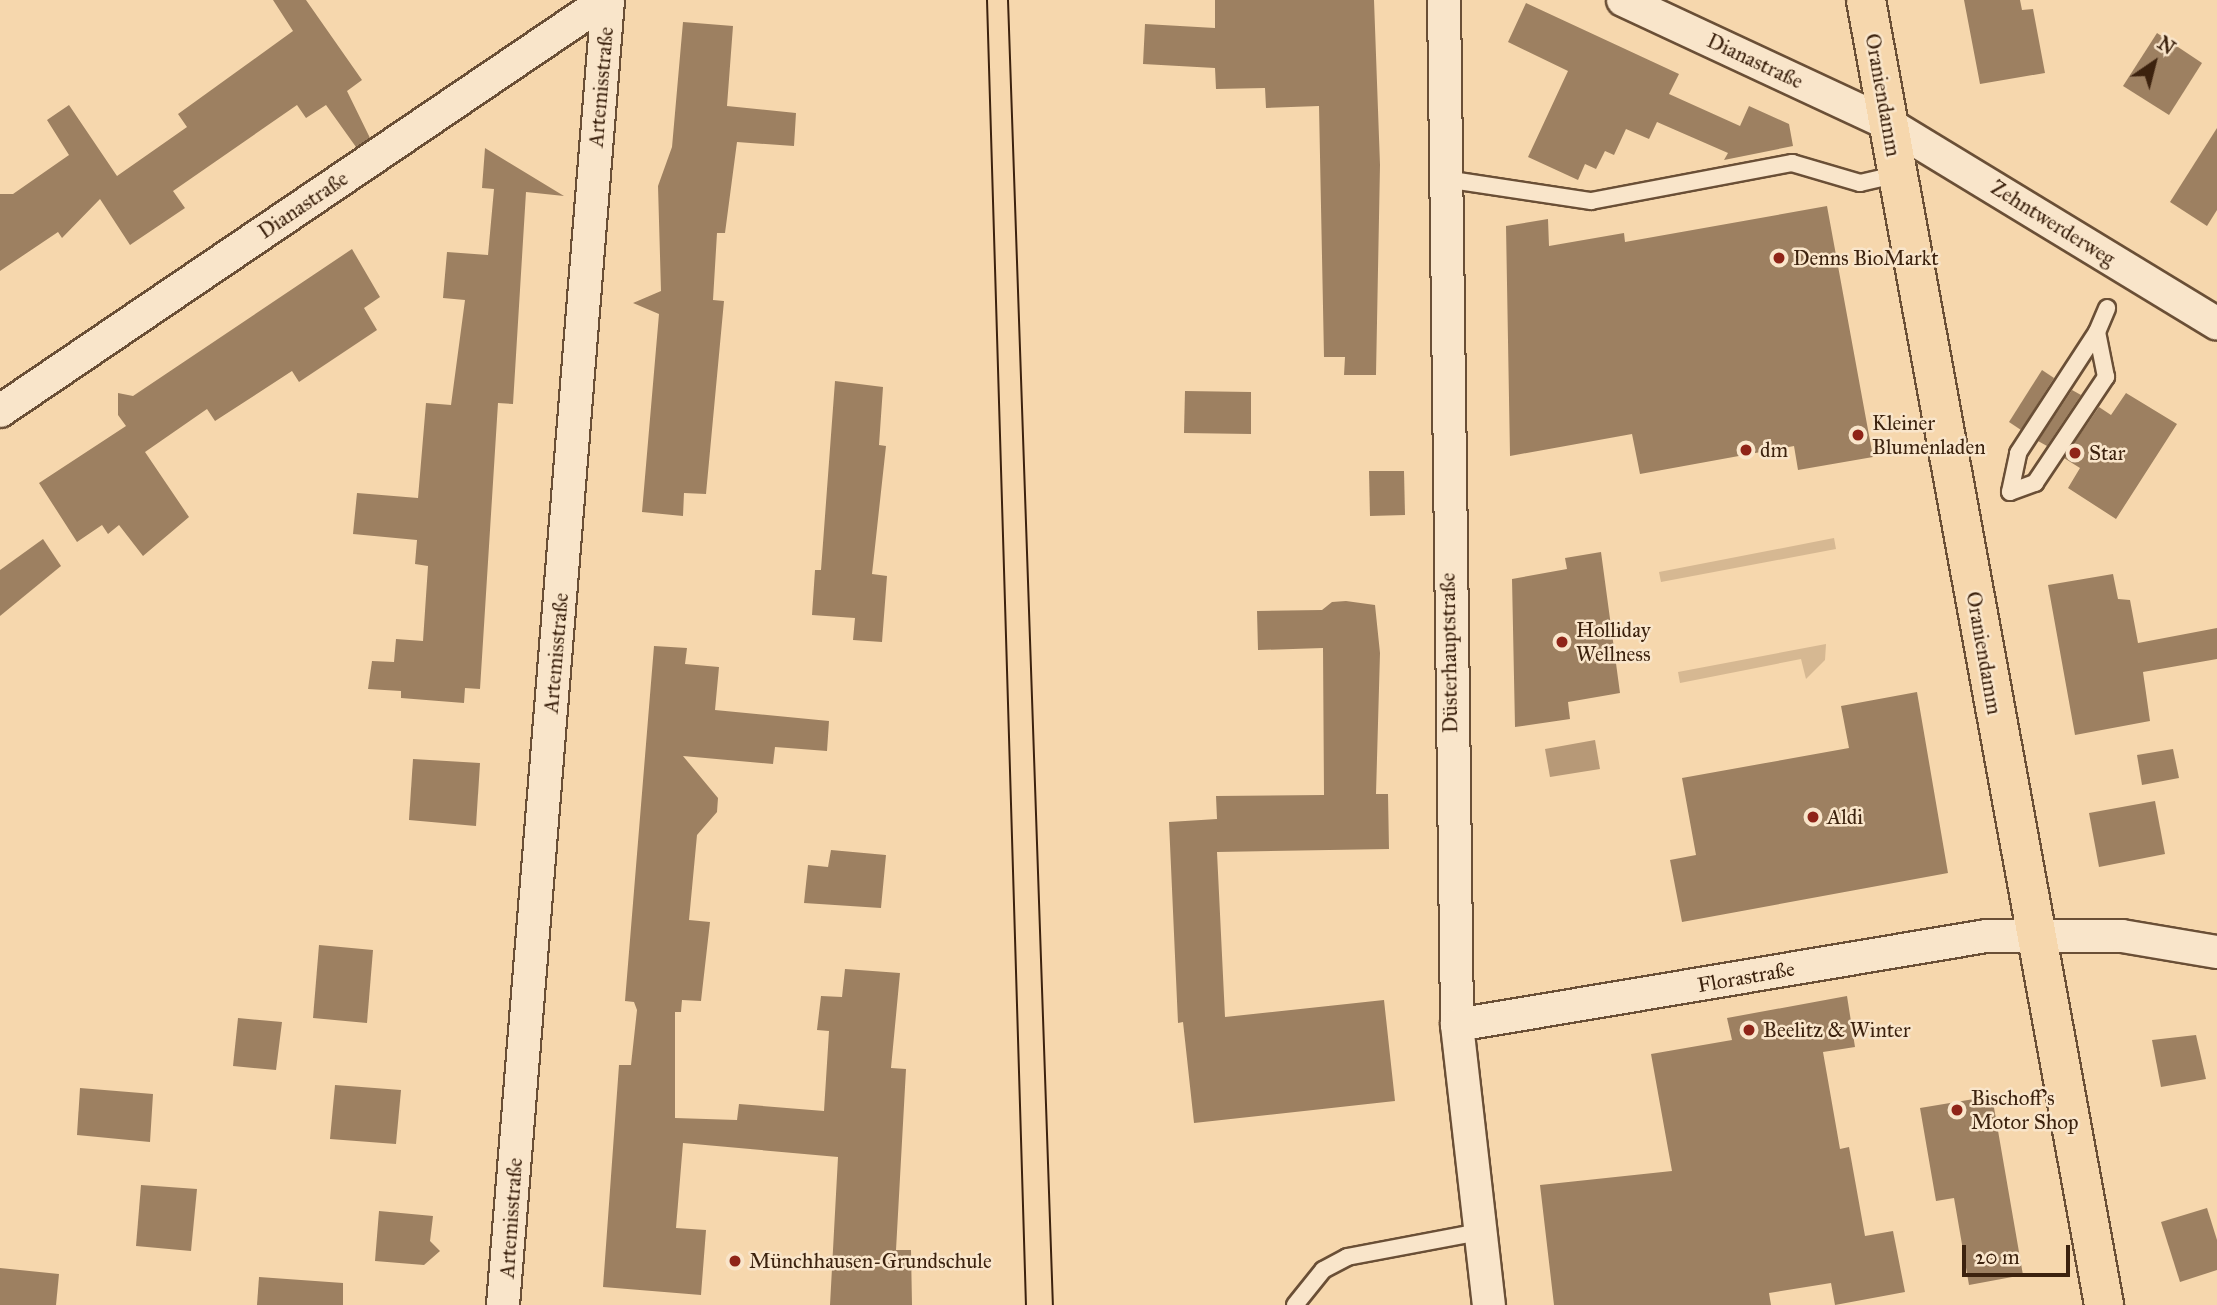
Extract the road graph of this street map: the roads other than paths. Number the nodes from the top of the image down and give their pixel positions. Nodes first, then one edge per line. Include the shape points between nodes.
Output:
1 (607, 0) edge
2 (1444, 0) edge
3 (1623, 0) edge
4 (1866, 0) edge
5 (1888, 123) junction
6 (1898, 174) junction
7 (1445, 179) junction
8 (2107, 308) dead end
9 (2217, 324) edge
10 (2097, 332) junction
11 (0, 411) edge
12 (2035, 934) junction
13 (2217, 952) edge
14 (1457, 1025) junction
15 (1479, 1232) junction
16 (503, 1305) edge
17 (1295, 1305) edge
18 (1489, 1305) edge
19 (2104, 1305) edge

1 - 11 street, Dianastraße
1 - 16 street, Artemisstraße
2 - 7 street, Düsterhauptstraße
3 - 5 street, Dianastraße
4 - 5 main road, Oraniendamm
5 - 6 main road, Oraniendamm
5 - 9 street, Zehntwerderweg
6 - 7 lane via 1860,183 1792,163 1591,201
6 - 12 main road, Oraniendamm
7 - 14 street, Düsterhauptstraße
8 - 10 lane
10 - 10 lane via 2018,453 2010,492 2035,483 2106,377
12 - 13 street, Florastraße via 2122,936
12 - 14 street, Florastraße via 1986,936
12 - 19 main road, Oraniendamm
14 - 15 street, Düsterhauptstraße
15 - 17 lane via 1347,1257 1313,1280
15 - 18 street, Düsterhauptstraße

